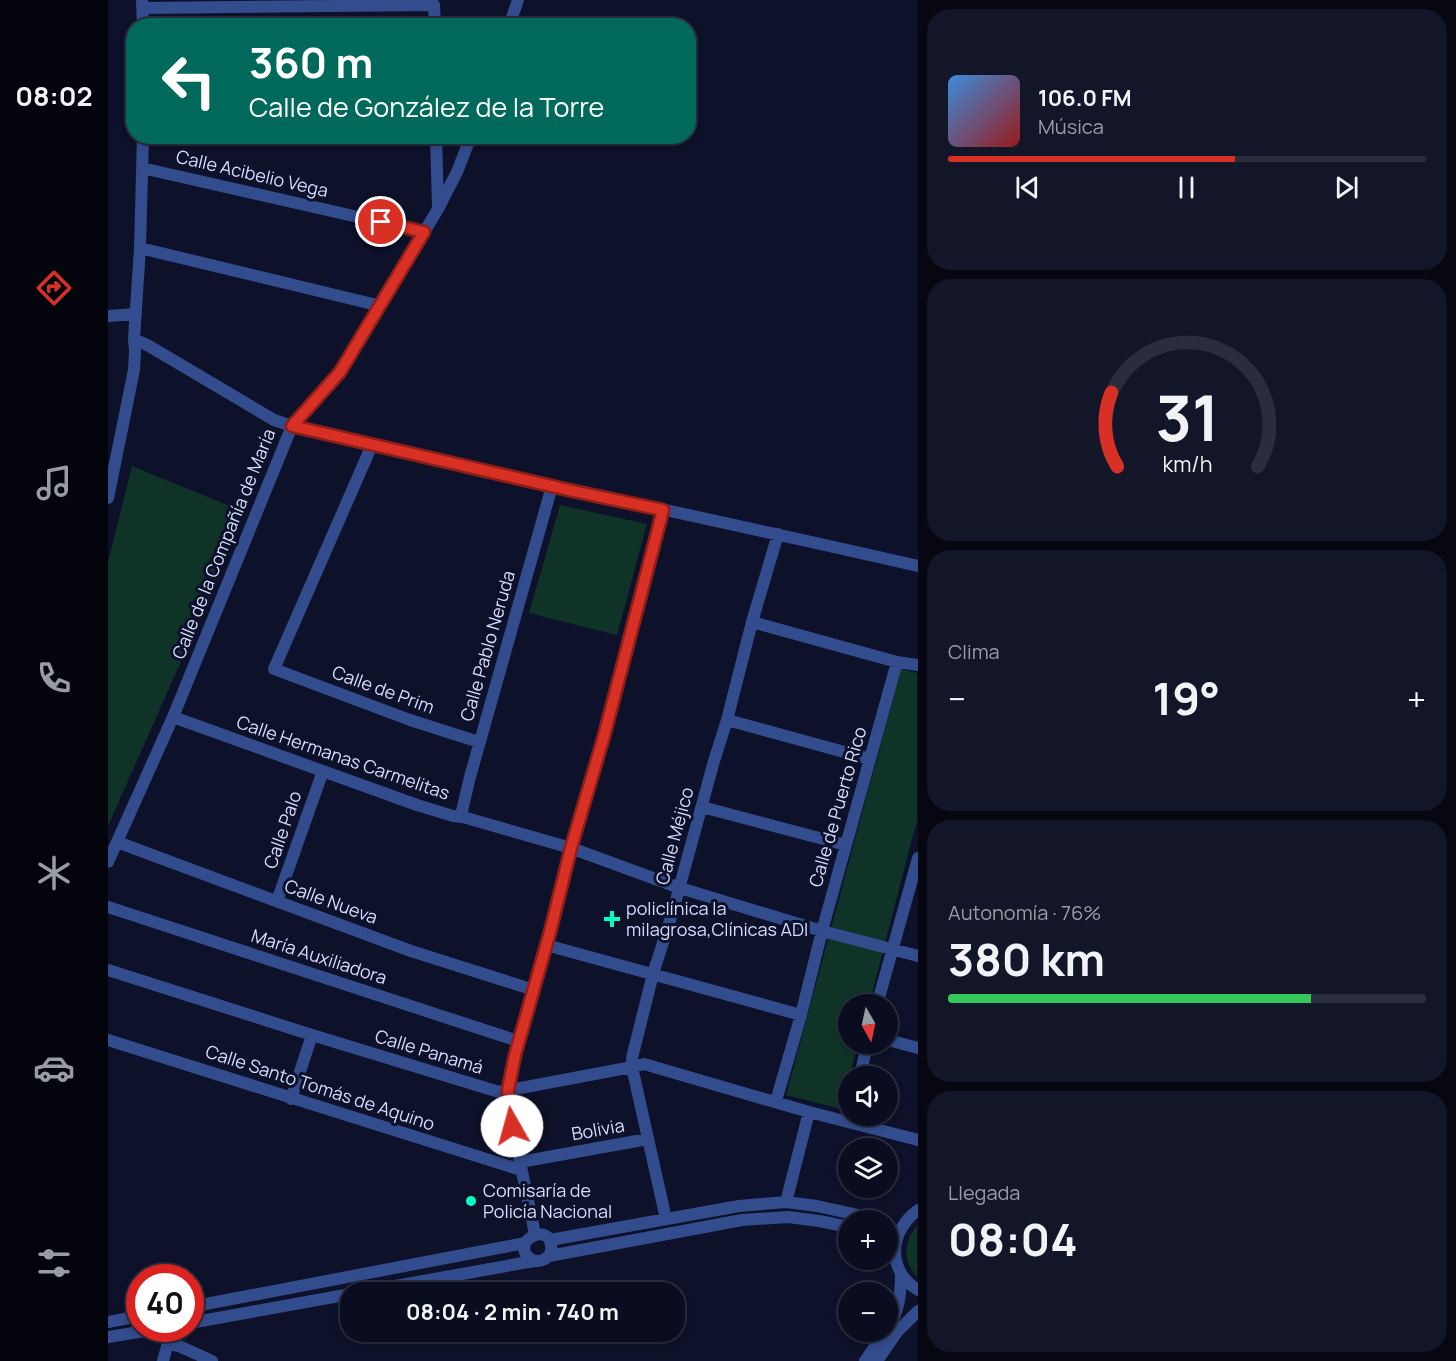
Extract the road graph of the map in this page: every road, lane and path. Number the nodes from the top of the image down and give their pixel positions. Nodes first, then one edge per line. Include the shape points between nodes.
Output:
1 (518, 0) edge
2 (409, 2) edge
3 (142, 4) edge
4 (435, 18) edge
5 (512, 18) edge
6 (143, 144) edge
7 (436, 144) edge
8 (468, 144) edge
9 (437, 164) junction
10 (460, 166) junction
11 (142, 168) junction
12 (438, 209) junction
13 (424, 232) junction
14 (140, 248) junction
15 (381, 306) junction
16 (136, 314) junction
17 (108, 316) edge
18 (134, 339) junction
19 (292, 426) junction
20 (114, 439) edge
21 (372, 445) junction
22 (552, 486) junction
23 (108, 498) edge
24 (663, 510) junction
25 (778, 534) junction
26 (918, 566) edge
27 (752, 622) junction
28 (897, 662) junction
29 (918, 665) edge
30 (173, 717) junction
31 (727, 720) junction
32 (480, 742) junction
33 (870, 759) junction
34 (323, 771) junction
35 (702, 807) junction
36 (463, 817) junction
37 (117, 842) junction
38 (846, 845) junction
39 (571, 848) junction
40 (108, 862) edge
41 (917, 863) edge
42 (680, 888) junction
43 (277, 901) junction
44 (108, 907) edge
45 (822, 931) junction
46 (546, 945) junction
47 (891, 949) junction
48 (918, 956) edge
49 (108, 970) edge
50 (653, 974) junction
51 (534, 990) junction
52 (880, 994) edge
53 (801, 1016) junction
54 (312, 1035) junction
55 (108, 1040) edge
56 (518, 1041) junction
57 (898, 1043) edge
58 (918, 1048) edge
59 (632, 1067) junction
60 (508, 1090) junction
61 (291, 1099) junction
62 (776, 1101) junction
63 (809, 1112) junction
64 (838, 1117) edge
65 (873, 1126) edge
66 (648, 1139) junction
67 (918, 1140) edge
68 (520, 1166) junction
69 (786, 1202) junction
70 (838, 1210) edge
71 (918, 1210) edge
72 (666, 1219) junction
73 (898, 1222) edge
74 (904, 1223) junction
75 (838, 1225) edge
76 (898, 1232) edge
77 (535, 1234) junction
78 (550, 1240) junction
79 (525, 1244) junction
80 (549, 1256) junction
81 (534, 1261) junction
82 (898, 1267) edge
83 (901, 1274) junction
84 (918, 1290) edge
85 (204, 1303) edge
86 (898, 1304) edge
87 (918, 1311) edge
88 (126, 1319) edge
89 (204, 1320) edge
90 (108, 1322) edge
91 (898, 1325) edge
92 (126, 1334) edge
93 (108, 1337) edge
94 (880, 1342) edge
95 (885, 1342) edge
96 (168, 1344) joint
97 (163, 1361) edge
98 (212, 1361) edge
99 (865, 1361) edge
100 (877, 1361) edge

1 - 5 street
2 - 3 street
2 - 4 street via 434,5
6 - 11 street
7 - 9 street
8 - 10 street, Calle de la Compañía de María
9 - 10 street
9 - 12 street
10 - 12 street, Calle de la Compañía de María
11 - 13 street, Calle Acibelio Vega
11 - 14 street
12 - 13 street, Calle de la Compañía de María
13 - 15 street, Calle de la Compañía de María
14 - 15 street
14 - 16 street
15 - 19 street, Calle de la Compañía de María via 340,372
16 - 17 street
16 - 18 street
18 - 19 street via 274,420
18 - 20 street via 134,370
19 - 21 street
19 - 30 street, Calle de la Compañía de María
20 - 23 street
21 - 22 street
21 - 32 street, Calle de Prim via 274,669
22 - 24 street
22 - 32 street, Calle Pablo Neruda
24 - 25 street
24 - 39 street
25 - 26 street
25 - 27 street, Calle Méjico
27 - 28 street
27 - 31 street, Calle Méjico
28 - 29 street
28 - 33 street, Calle de Puerto Rico
30 - 34 street, Calle Hermanas Carmelitas
30 - 37 street, Calle de la Compañía de María
31 - 33 street
31 - 35 street, Calle Méjico
32 - 36 street, Calle Pablo Neruda
33 - 38 street, Calle de Puerto Rico
34 - 36 street, Calle Hermanas Carmelitas
34 - 43 street, Calle Palo
35 - 38 street
35 - 42 street, Calle Méjico
36 - 39 street, Calle Hermanas Carmelitas
37 - 40 street, Calle de la Compañía de María
37 - 43 street, Calle Nueva
38 - 45 street, Calle de Puerto Rico
39 - 42 street, Calle Hermanas Carmelitas
39 - 46 street
41 - 47 street
42 - 45 street, Calle Hermanas Carmelitas
42 - 50 street, Calle Méjico
43 - 51 street, Calle Nueva via 411,951
44 - 56 street, María Auxiliadora
45 - 47 street, Calle Hermanas Carmelitas
45 - 53 street, Calle de Puerto Rico
46 - 50 street
46 - 51 street
47 - 48 street, Calle Hermanas Carmelitas
47 - 52 street
49 - 54 street, Calle Panamá
50 - 53 street
50 - 59 street, Calle Méjico
51 - 56 street
53 - 62 street, Calle de Puerto Rico
54 - 60 street, Calle Panamá via 499,1092
54 - 61 street
55 - 61 street, Calle Santo Tomás de Aquino
56 - 60 street
57 - 58 street
59 - 60 street, Calle Panamá
59 - 62 street, Calle Panamá via 644,1064
59 - 66 street, Calle Méjico
60 - 68 street
61 - 68 street, Calle Santo Tomás de Aquino
62 - 63 street, Calle Panamá
63 - 64 street, Calle Panamá
63 - 69 street
65 - 67 street, Calle Panamá
66 - 68 street, Bolivia
66 - 72 street, Calle Méjico
68 - 77 street
69 - 70 street
69 - 72 street
71 - 74 street
72 - 78 street
73 - 74 street
74 - 76 street
75 - 80 street via 789,1217 742,1220
77 - 78 street
77 - 79 street
78 - 80 street
79 - 81 street via 527,1256
79 - 85 street
80 - 81 street
81 - 89 street
82 - 83 street
83 - 84 street
83 - 86 street
87 - 91 street
88 - 90 street
92 - 93 street
94 - 99 street
95 - 100 street
96 - 97 street
96 - 98 street

